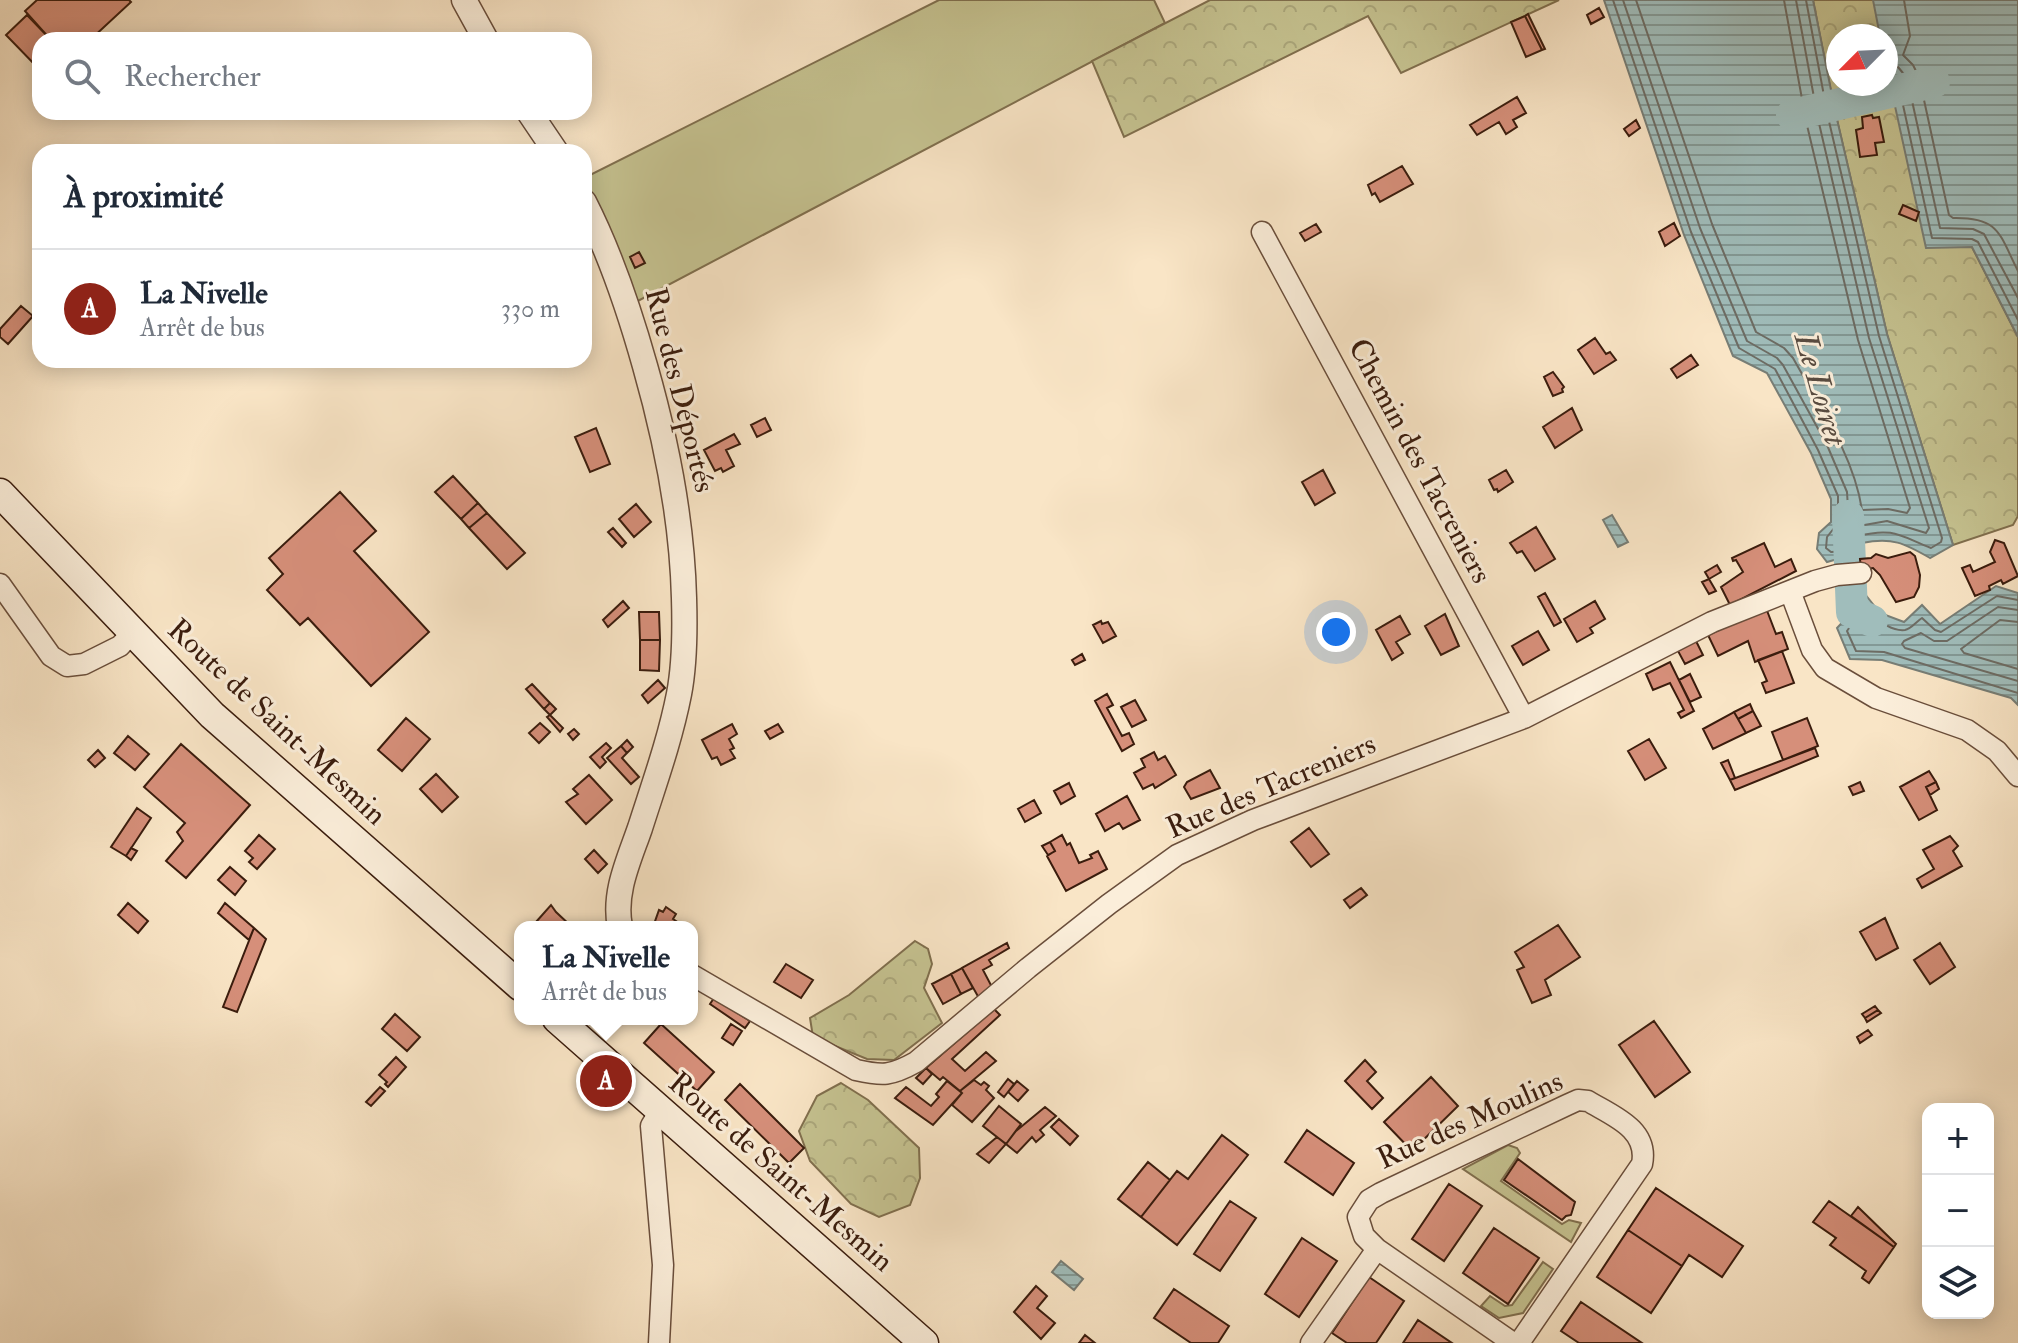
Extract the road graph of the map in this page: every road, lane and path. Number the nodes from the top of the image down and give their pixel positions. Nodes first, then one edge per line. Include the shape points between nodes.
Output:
1 (464, 0) edge
2 (482, 32) edge
3 (534, 120) edge
4 (551, 144) edge
5 (592, 217) edge
6 (1262, 232) dead end
7 (0, 493) edge
8 (1861, 573) dead end
9 (0, 584) edge
10 (1790, 591) junction
11 (132, 633) junction
12 (1524, 718) junction
13 (2018, 776) edge
14 (619, 921) edge
15 (698, 978) edge
16 (514, 981) edge
17 (570, 1025) edge
18 (660, 1111) junction
19 (1377, 1249) junction
20 (659, 1343) edge
21 (924, 1343) edge
22 (1311, 1343) edge
23 (1516, 1343) edge

1 - 2 street
3 - 4 street
5 - 14 street, Rue des Déportés via 606,244 650,381 676,491 683,548 685,633 679,693 617,898
6 - 12 street, Chemin des Tacreniers
7 - 11 main road, Route de Saint-Mesmin
8 - 10 street, Rue des Tacreniers
9 - 11 street via 51,656 67,666 84,664 120,646
10 - 12 street, Rue des Tacreniers via 1712,622
10 - 13 street via 1812,650 1825,668 1876,698 1967,730 1997,751
11 - 16 main road, Route de Saint-Mesmin via 212,715
12 - 15 street, Rue des Tacreniers via 1253,820 1177,855 898,1072 856,1070
17 - 18 main road, Route de Saint-Mesmin
18 - 20 street via 651,1126 663,1265
18 - 21 main road, Route de Saint-Mesmin
19 - 22 street
19 - 23 street, Rue des Moulins
19 - 23 street, Rue des Moulins via 1364,1236 1358,1217 1381,1193 1578,1100 1630,1127 1642,1146 1642,1164

